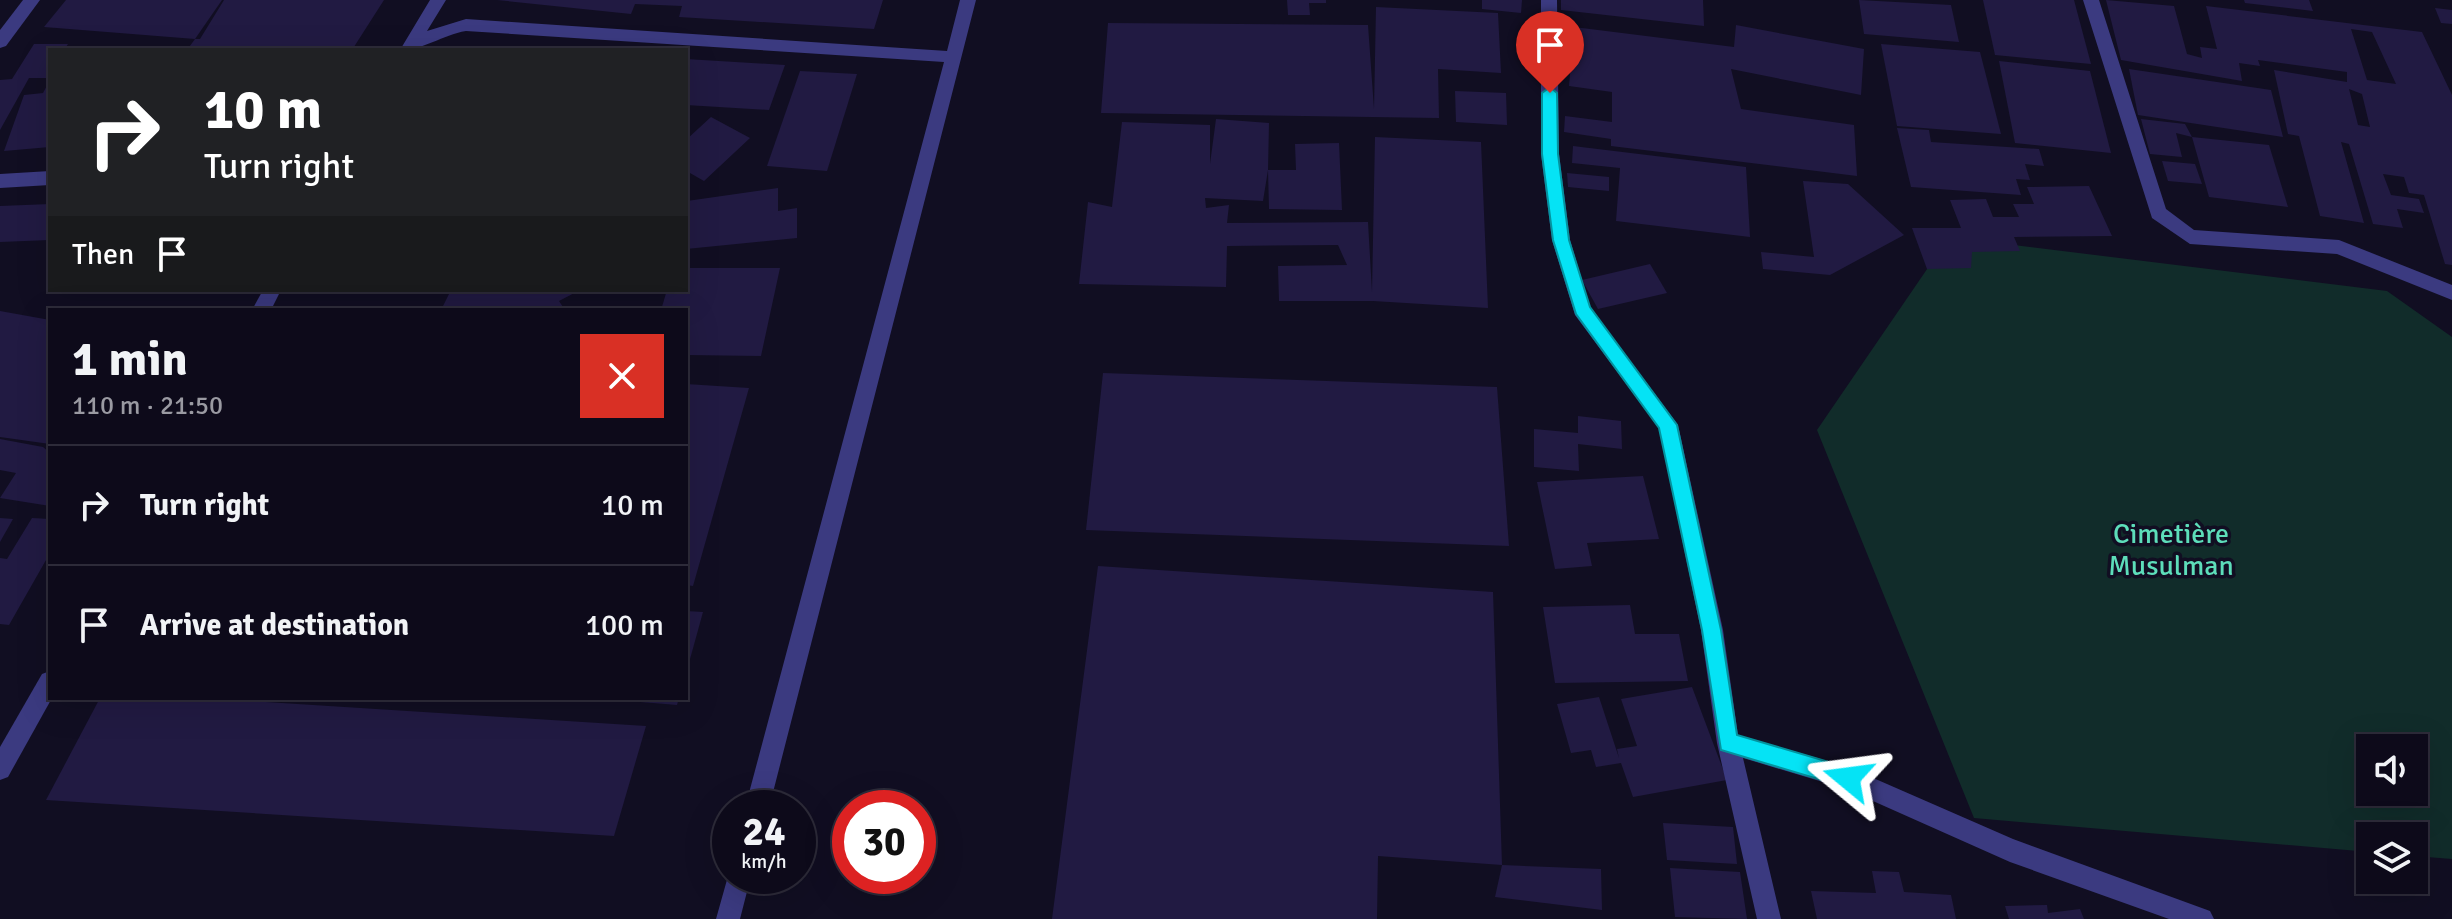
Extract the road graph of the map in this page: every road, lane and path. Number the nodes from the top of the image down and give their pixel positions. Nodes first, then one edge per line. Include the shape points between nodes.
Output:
1 (32, 0) edge
2 (438, 0) edge
3 (968, 0) edge
4 (1549, 0) edge
5 (2091, 0) edge
6 (0, 42) edge
7 (407, 48) edge
8 (408, 48) edge
9 (955, 57) junction
10 (48, 178) edge
11 (0, 181) edge
12 (2452, 293) edge
13 (48, 685) edge
14 (1728, 743) junction
15 (0, 769) edge
16 (762, 790) edge
17 (734, 894) edge
18 (728, 919) edge
19 (1769, 919) edge
20 (2202, 919) edge

1 - 6 street
2 - 7 street
3 - 9 street
4 - 14 street via 1550,154 1561,240 1582,310 1668,425 1712,630
5 - 12 street via 2158,213 2190,237 2339,247
8 - 9 street via 445,29 466,25
9 - 16 street
10 - 11 street
13 - 15 street
14 - 19 street
14 - 20 street via 1848,778 2010,850
17 - 18 street

